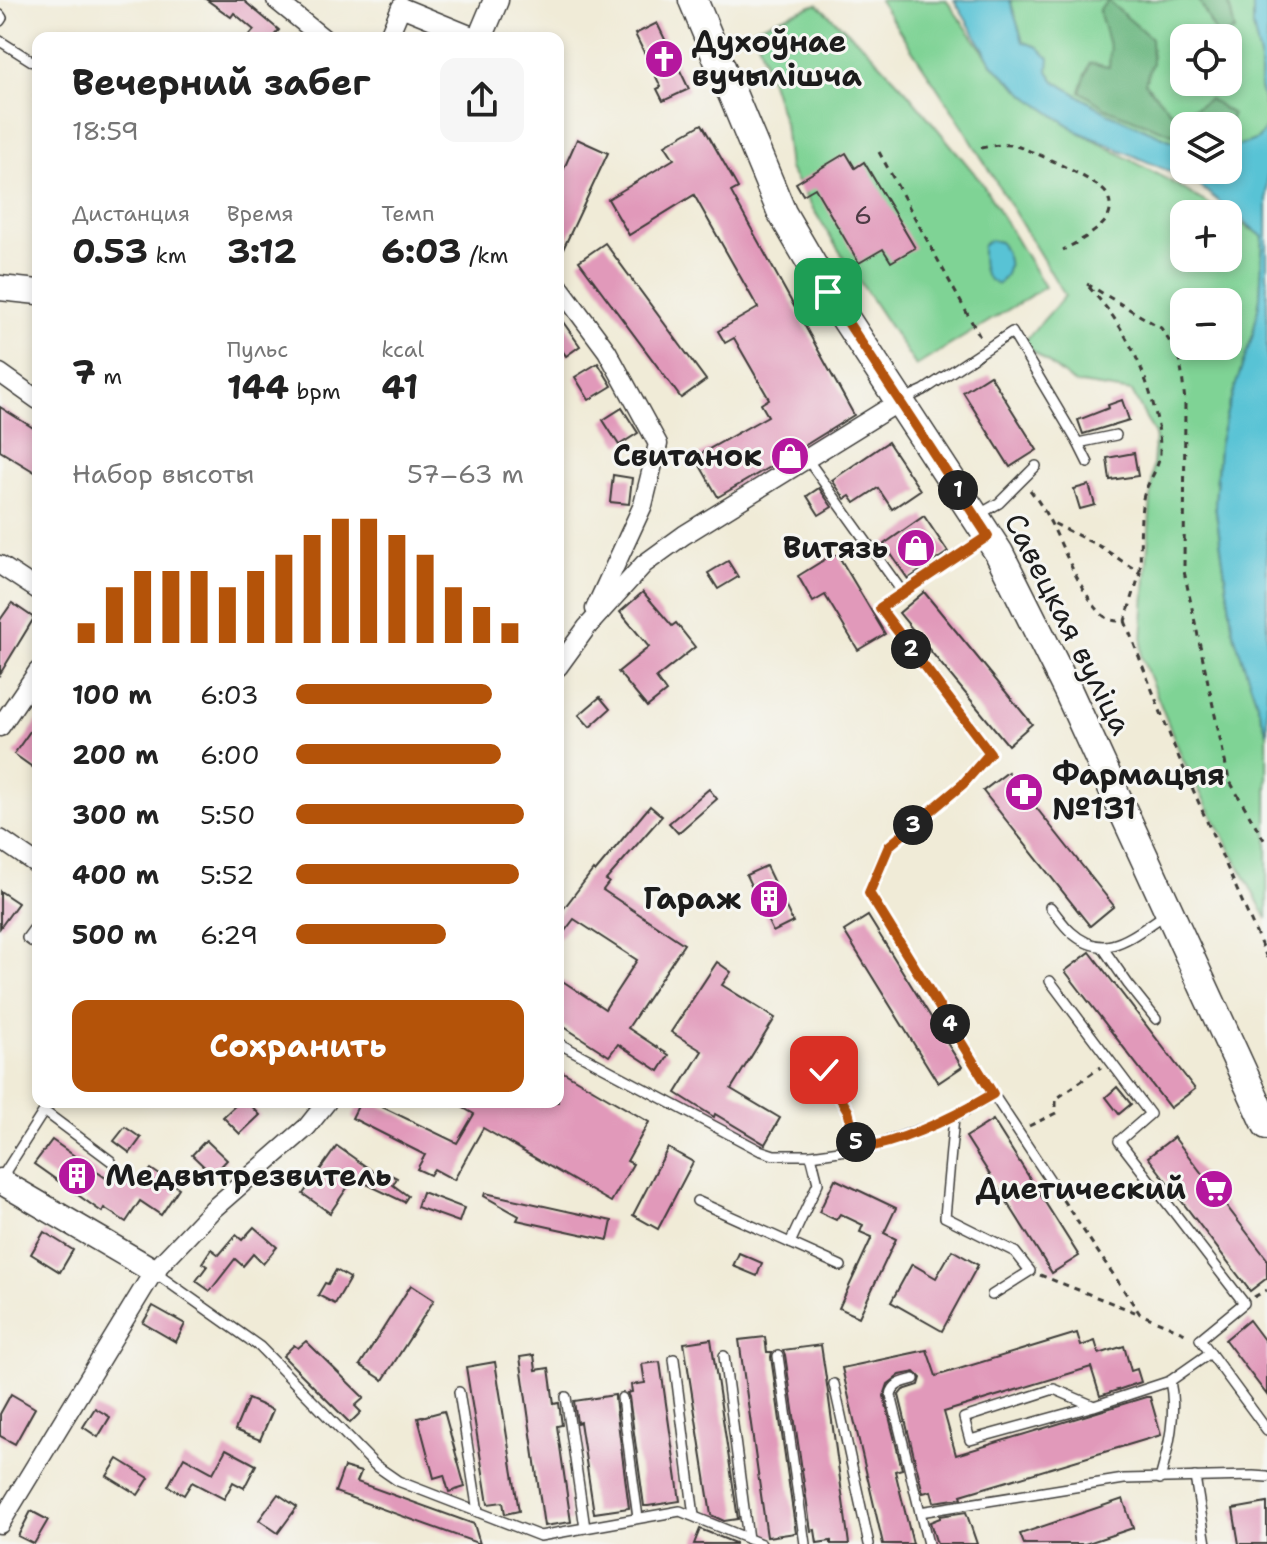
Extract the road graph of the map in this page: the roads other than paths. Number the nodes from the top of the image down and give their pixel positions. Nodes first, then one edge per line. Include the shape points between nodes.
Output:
1 (276, 0) edge
2 (496, 0) edge
3 (693, 0) edge
4 (316, 32) edge
5 (391, 32) edge
6 (463, 32) edge
7 (481, 32) edge
8 (0, 41) edge
9 (32, 61) edge
10 (0, 288) edge
11 (32, 291) edge
12 (564, 293) edge
13 (0, 373) edge
14 (32, 396) edge
15 (900, 401) junction
16 (1116, 435) dead end
17 (1078, 443) junction
18 (807, 459) junction
19 (1088, 463) dead end
20 (1036, 466) dead end
21 (982, 526) junction
22 (0, 565) edge
23 (32, 586) edge
24 (903, 593) junction
25 (587, 627) junction
26 (564, 659) edge
27 (32, 680) edge
28 (0, 727) edge
29 (990, 753) road end
30 (0, 839) edge
31 (32, 861) edge
32 (1050, 907) dead end
33 (1169, 912) junction
34 (1103, 948) junction
35 (923, 981) road end
36 (1050, 981) dead end
37 (1156, 1019) dead end
38 (564, 1046) edge
39 (824, 1070) dead end
40 (993, 1094) junction
41 (322, 1108) edge
42 (954, 1117) junction
43 (1267, 1125) edge
44 (858, 1149) junction
45 (811, 1155) junction
46 (111, 1161) dead end
47 (0, 1180) edge
48 (1050, 1180) road end
49 (697, 1201) dead end
50 (790, 1243) junction
51 (841, 1266) dead end
52 (154, 1271) junction
53 (992, 1295) dead end
54 (1210, 1353) junction
55 (724, 1356) dead end
56 (778, 1356) dead end
57 (674, 1359) dead end
58 (914, 1379) dead end
59 (1170, 1381) junction
60 (834, 1384) dead end
61 (459, 1392) dead end
62 (566, 1397) dead end
63 (622, 1398) dead end
64 (1094, 1406) junction
65 (1267, 1430) edge
66 (1195, 1477) junction
67 (1267, 1477) edge
68 (1160, 1479) junction
69 (478, 1512) junction
70 (920, 1512) junction
71 (694, 1516) junction
72 (638, 1518) junction
73 (0, 1524) edge
74 (585, 1528) junction
75 (748, 1539) junction
76 (761, 1544) edge
77 (805, 1544) edge
78 (869, 1544) edge
79 (928, 1544) edge
80 (1206, 1544) edge

1 - 4 street
2 - 7 street
3 - 15 main road, Савецкая вуліца via 782,213
5 - 6 street via 401,7
8 - 9 lane
10 - 11 street
12 - 25 street via 607,351 658,444 643,505
13 - 14 street
15 - 17 lane via 1012,332
15 - 18 street
15 - 21 main road, Савецкая вуліца
16 - 17 lane
17 - 19 lane
18 - 24 lane
18 - 25 street via 644,564
20 - 21 lane
21 - 24 lane
21 - 33 main road, Савецкая вуліца via 1068,691
22 - 23 street
24 - 29 lane via 880,608
25 - 26 street
27 - 28 street
30 - 31 street
32 - 34 lane via 1069,931
33 - 34 lane
33 - 43 main road, Савецкая вуліца
34 - 37 lane
35 - 40 lane
36 - 54 lane via 1150,1114 1119,1141 1244,1303 1200,1339
38 - 45 lane via 759,1150
39 - 44 lane via 848,1111
40 - 42 lane
40 - 48 lane
41 - 52 street
42 - 44 lane
42 - 53 lane via 945,1217 1015,1252 1030,1271
44 - 45 lane
45 - 50 lane via 818,1183
46 - 47 lane via 44,1111
47 - 52 street
49 - 50 lane
50 - 51 lane
52 - 69 lane via 260,1347 375,1465 398,1481
52 - 73 street
54 - 59 lane
54 - 65 lane
55 - 75 lane
56 - 77 lane
57 - 71 lane
58 - 70 lane via 897,1384 891,1395
59 - 64 lane
59 - 68 lane via 1169,1446
60 - 78 lane
61 - 69 lane
62 - 74 lane
63 - 72 lane
64 - 64 lane via 970,1440 964,1418 1054,1389
66 - 67 lane
66 - 68 lane
66 - 80 lane
68 - 70 lane via 1124,1479
69 - 74 lane via 540,1536
70 - 79 lane
71 - 72 lane via 680,1511
71 - 75 lane
72 - 74 lane
75 - 76 lane

